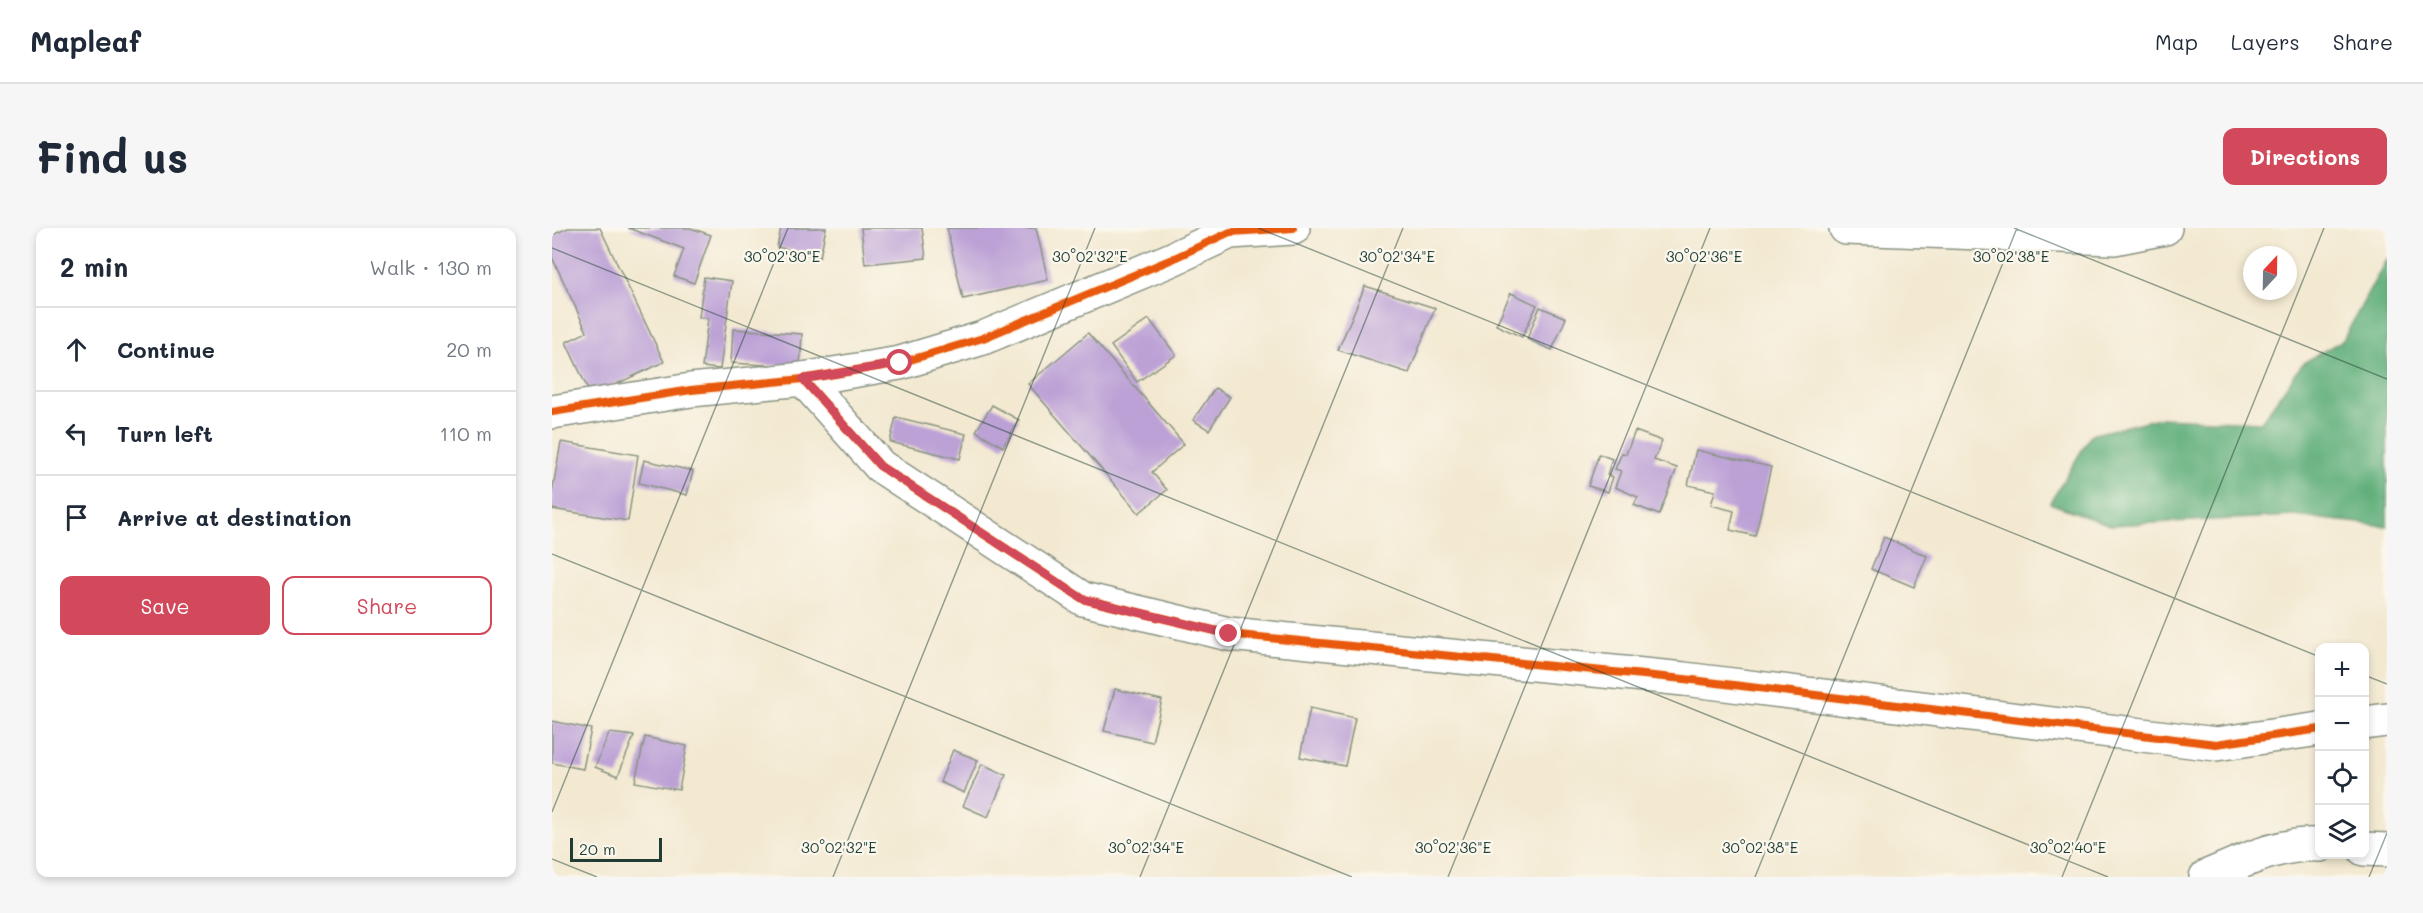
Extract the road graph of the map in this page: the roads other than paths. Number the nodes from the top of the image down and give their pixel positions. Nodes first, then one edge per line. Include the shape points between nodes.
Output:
1 (1293, 228) edge
2 (1846, 228) edge
3 (2165, 228) edge
4 (803, 379) junction
5 (552, 412) edge
6 (2387, 720) edge
7 (2369, 722) edge
8 (2315, 730) edge
9 (2315, 845) edge
10 (2369, 849) edge
11 (2387, 850) edge
12 (2206, 877) edge

1 - 4 street via 1230,232 983,338 900,363
2 - 3 street via 2114,238
4 - 5 street via 691,390
4 - 8 street via 880,466 1083,599 1229,634 1684,679 2216,744
6 - 7 street
9 - 12 street via 2270,850
10 - 11 street

